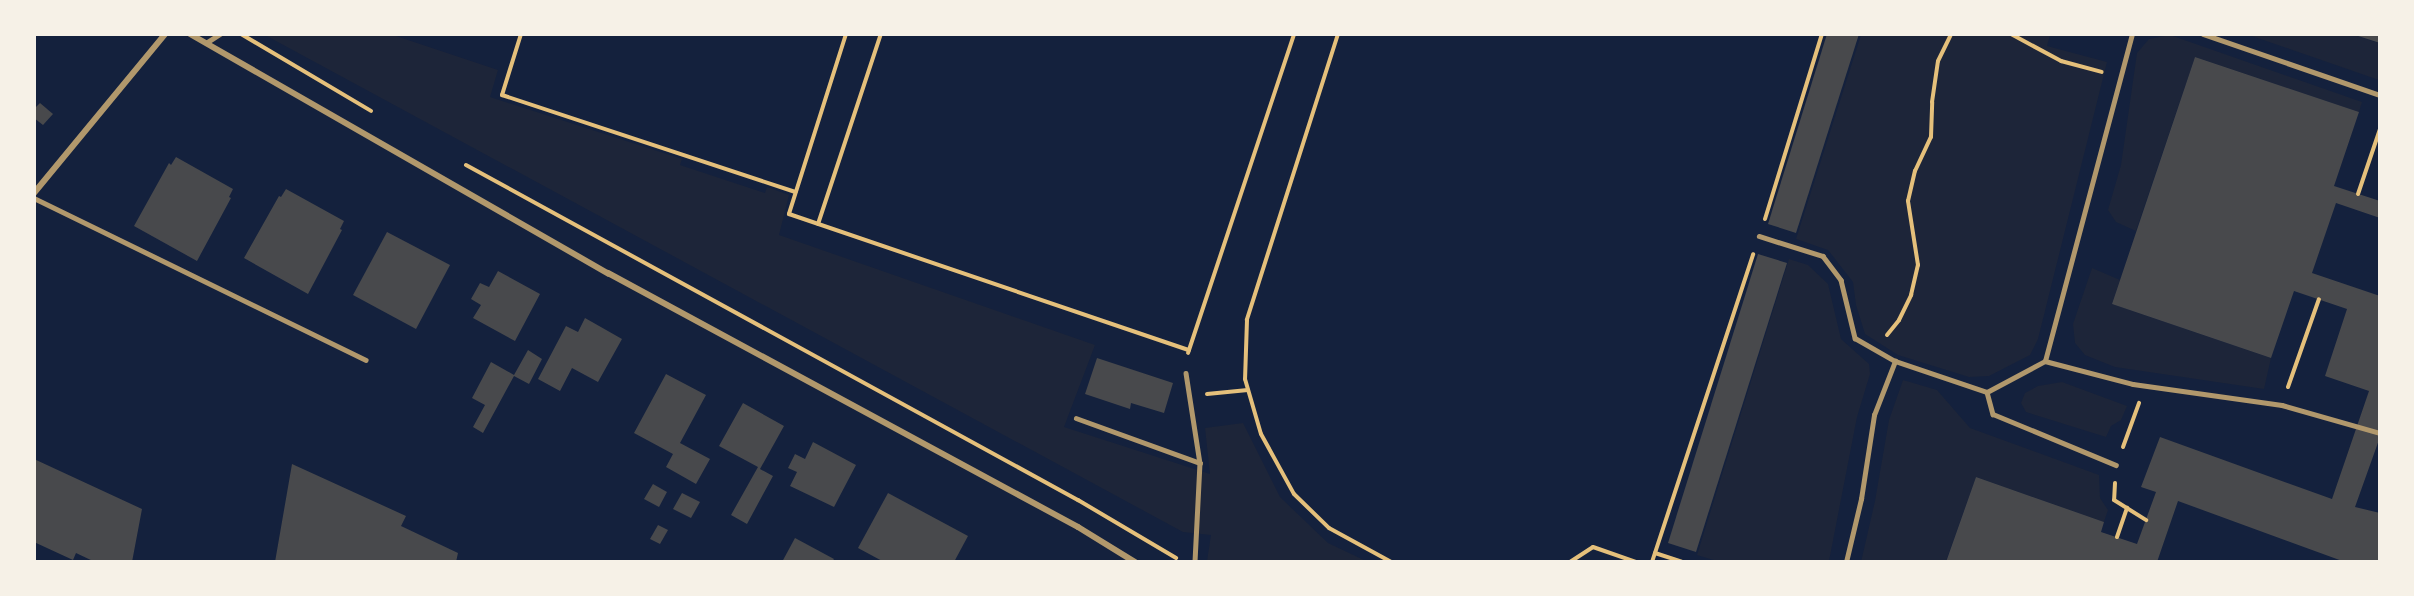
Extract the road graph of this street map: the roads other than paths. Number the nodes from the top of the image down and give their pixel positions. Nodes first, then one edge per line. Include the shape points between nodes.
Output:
1 (165, 34) edge
2 (190, 34) edge
3 (220, 34) edge
4 (2132, 34) edge
5 (2203, 34) edge
6 (206, 43) junction
7 (2379, 95) edge
8 (34, 193) edge
9 (34, 198) edge
10 (1759, 236) road end
11 (366, 360) dead end
12 (1895, 361) junction
13 (2044, 361) junction
14 (1186, 373) road end
15 (1987, 392) junction
16 (1076, 418) dead end
17 (2379, 433) edge
18 (1200, 463) junction
19 (2116, 465) dead end
20 (1135, 561) edge
21 (1195, 561) edge
22 (1846, 561) edge

1 - 8 street
2 - 6 street
3 - 6 lane
4 - 13 lane
5 - 7 lane
6 - 20 street via 608,273
9 - 11 lane
10 - 12 lane via 1822,256 1841,280 1855,338
12 - 15 lane
12 - 22 lane via 1874,416
13 - 15 lane
13 - 17 lane via 2133,384 2282,405
14 - 18 lane
15 - 19 lane via 1993,414
16 - 18 lane
18 - 21 lane

